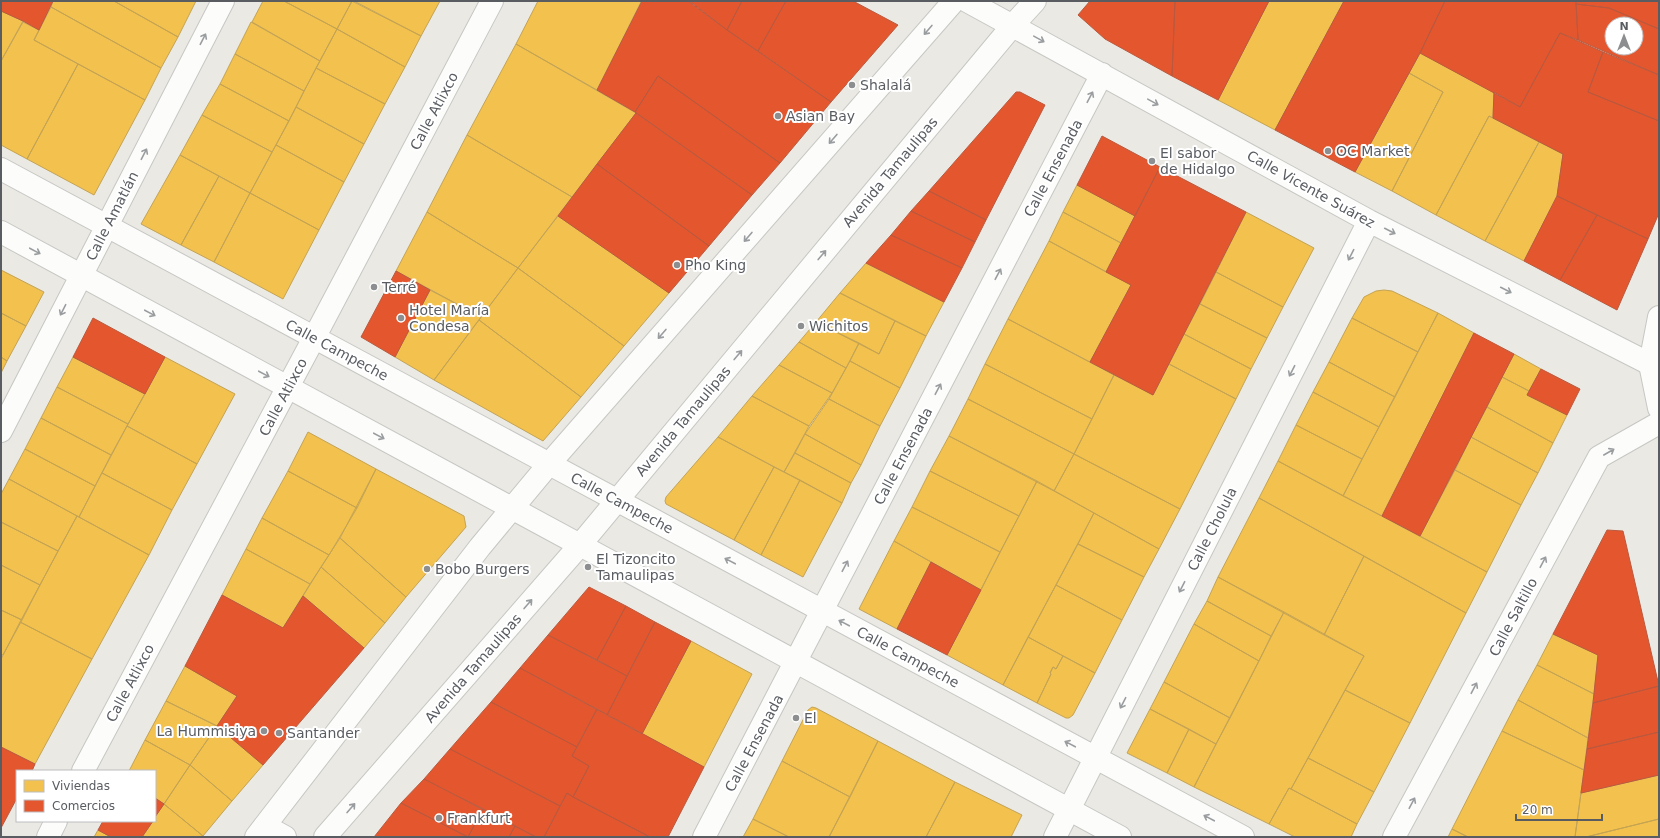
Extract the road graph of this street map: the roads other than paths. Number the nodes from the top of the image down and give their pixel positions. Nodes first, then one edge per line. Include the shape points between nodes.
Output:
1 (223, 1) edge
2 (492, 1) edge
3 (954, 1) edge
4 (967, 1) edge
5 (1035, 1) edge
6 (1013, 25) junction
7 (1102, 74) junction
8 (1, 170) edge
9 (1369, 221) junction
10 (107, 226) junction
11 (1, 232) edge
12 (81, 276) junction
13 (1659, 317) edge
14 (314, 338) junction
15 (1654, 365) edge
16 (288, 387) junction
17 (1659, 408) edge
18 (1659, 423) edge
19 (1, 431) edge
20 (549, 464) junction
21 (617, 501) junction
22 (512, 508) junction
23 (580, 545) junction
24 (822, 611) junction
25 (796, 662) junction
26 (1096, 757) junction
27 (84, 770) edge
28 (1069, 809) junction
29 (56, 822) edge
30 (261, 831) edge
31 (48, 837) edge
32 (286, 837) edge
33 (325, 837) edge
34 (704, 837) edge
35 (1055, 837) edge
36 (1120, 837) edge
37 (1243, 837) edge
38 (1394, 837) edge

10 -> 1 street, Calle Amatlán
2 - 14 street, Calle Atlixco
3 -> 20 street
4 - 6 street, Calle Vicente Suárez
5 - 6 street, Avenida Tamaulipas
6 -> 7 street, Calle Vicente Suárez
21 -> 6 street, Avenida Tamaulipas
7 -> 9 street, Calle Vicente Suárez
24 -> 7 street, Calle Ensenada
8 - 10 street, Calle Campeche
9 -> 15 street, Calle Vicente Suárez
9 -> 26 street, Calle Cholula
10 - 12 street, Calle Amatlán
10 - 14 street, Calle Campeche
11 -> 12 street
12 -> 16 street
12 -> 19 street, Calle Amatlán
13 - 15 street
14 - 16 street, Calle Atlixco
14 - 20 street, Calle Campeche
15 - 17 street
16 -> 22 street
16 - 27 street, Calle Atlixco
38 -> 18 street, Calle Saltillo via 1599,457
20 - 21 street, Calle Campeche
20 - 22 street
21 - 23 street, Avenida Tamaulipas
24 -> 21 street, Calle Campeche
22 - 23 street
22 - 30 street
23 - 25 street
33 -> 23 street, Avenida Tamaulipas
24 - 25 street, Calle Ensenada
26 -> 24 street, Calle Campeche
25 - 28 street
25 - 34 street, Calle Ensenada
26 - 28 street, Calle Cholula
37 -> 26 street, Calle Campeche
28 - 35 street, Calle Cholula
28 - 36 street
29 - 31 street
30 - 32 street

